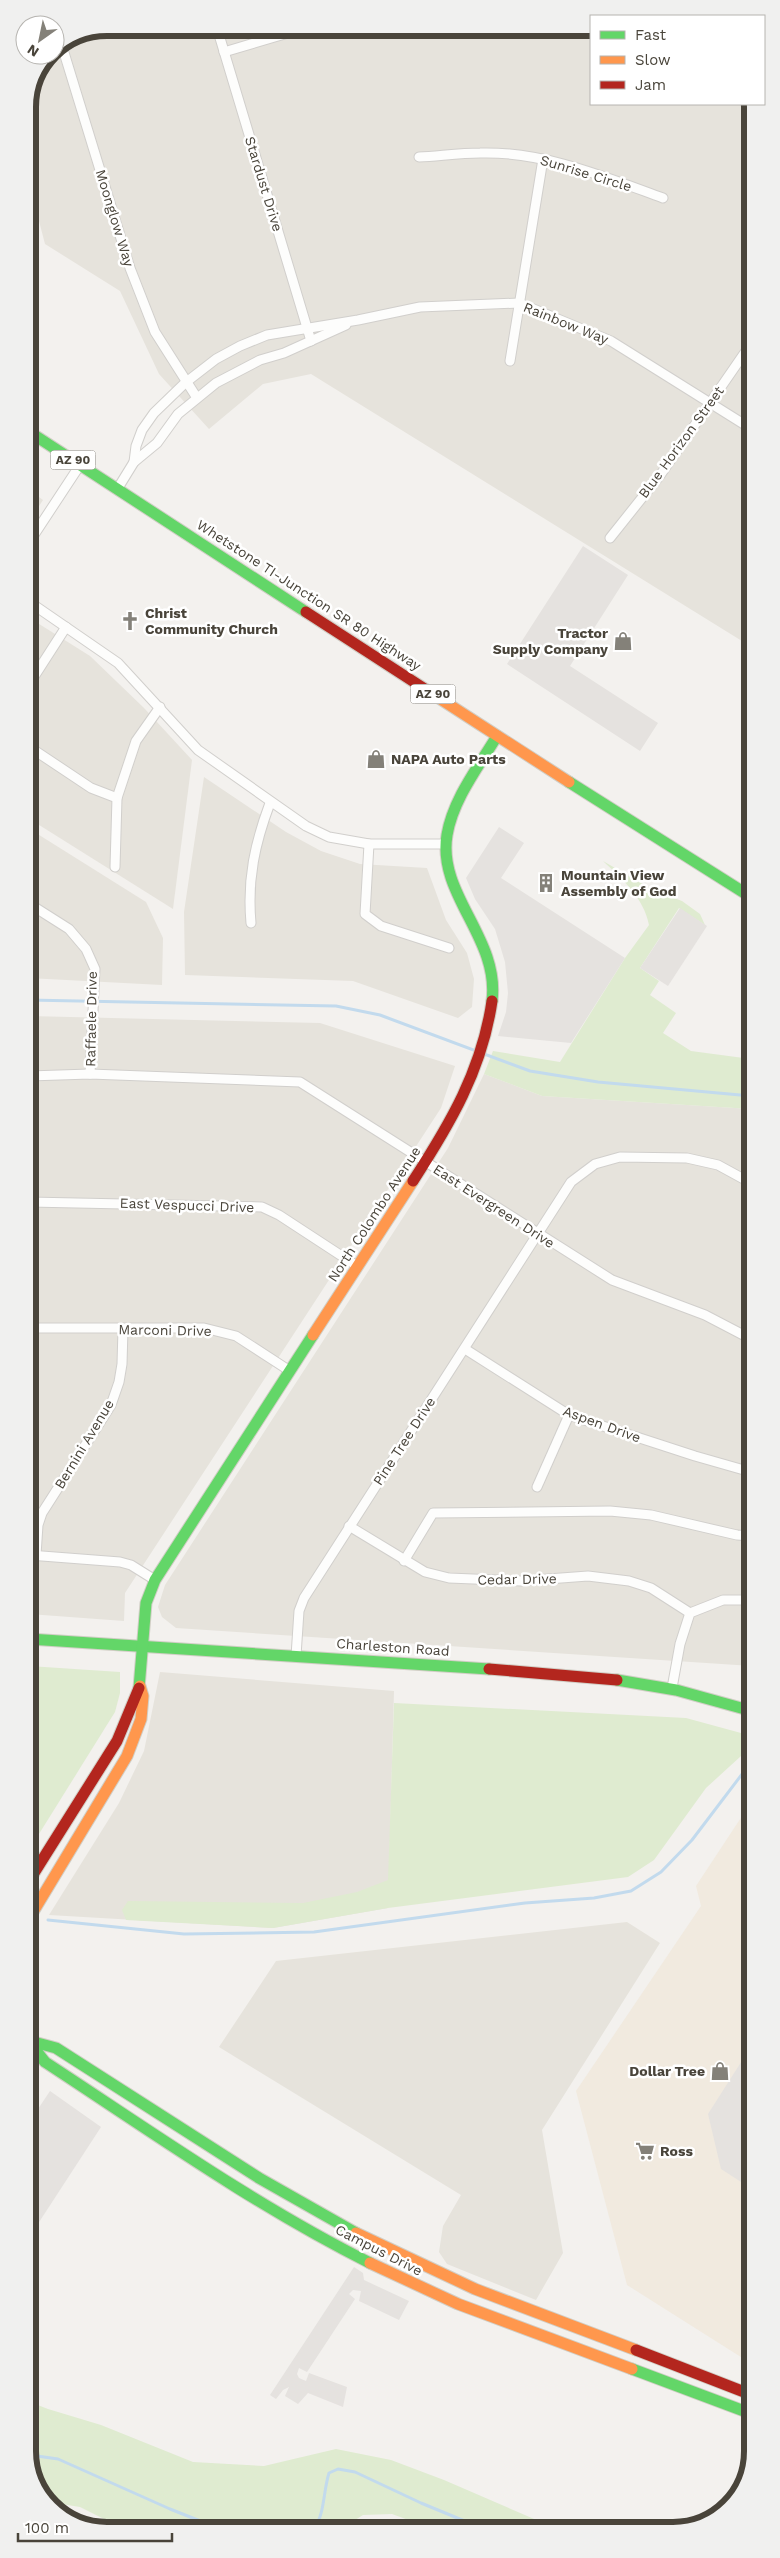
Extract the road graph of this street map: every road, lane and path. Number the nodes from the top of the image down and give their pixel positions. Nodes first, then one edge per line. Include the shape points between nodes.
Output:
1 (219, 36) edge
2 (275, 36) edge
3 (224, 52) junction
4 (65, 56) edge
5 (418, 158) dead end
6 (543, 159) junction
7 (663, 198) dead end
8 (519, 303) junction
9 (358, 320) junction
10 (307, 328) junction
11 (311, 341) junction
12 (744, 353) edge
13 (510, 361) dead end
14 (185, 383) junction
15 (197, 398) junction
16 (710, 402) junction
17 (744, 424) edge
18 (36, 436) edge
19 (134, 462) junction
20 (80, 465) junction
21 (118, 488) junction
22 (36, 532) edge
23 (610, 538) dead end
24 (36, 606) edge
25 (66, 627) junction
26 (36, 674) edge
27 (160, 707) junction
28 (497, 736) junction
29 (36, 751) edge
30 (116, 798) junction
31 (270, 802) junction
32 (369, 844) junction
33 (446, 844) junction
34 (115, 867) dead end
35 (744, 893) edge
36 (36, 908) edge
37 (251, 922) dead end
38 (449, 948) dead end
39 (90, 1074) junction
40 (36, 1076) edge
41 (426, 1162) junction
42 (744, 1179) edge
43 (36, 1202) edge
44 (537, 1234) junction
45 (358, 1266) junction
46 (36, 1328) edge
47 (123, 1329) junction
48 (744, 1335) edge
49 (465, 1349) junction
50 (290, 1371) junction
51 (569, 1414) junction
52 (744, 1470) edge
53 (537, 1487) dead end
54 (349, 1526) junction
55 (744, 1535) edge
56 (36, 1537) edge
57 (36, 1555) edge
58 (404, 1561) junction
59 (155, 1580) junction
60 (744, 1600) edge
61 (690, 1614) junction
62 (36, 1639) edge
63 (143, 1647) junction
64 (296, 1656) junction
65 (140, 1686) junction
66 (672, 1688) junction
67 (744, 1708) edge
68 (36, 1871) edge
69 (36, 1907) edge
70 (36, 2043) edge
71 (36, 2050) edge
72 (744, 2392) edge
73 (744, 2411) edge

1 - 3 street, Stardust Drive
2 - 3 street
3 - 10 street, Stardust Drive
4 - 14 street, Moonglow Way via 130,268 155,332
5 - 6 street, Sunrise Circle via 481,152
6 - 7 street, Sunrise Circle
6 - 8 street
8 - 9 street, Rainbow Way via 420,307
8 - 13 street
8 - 16 street, Rainbow Way via 611,341
9 - 10 street, Rainbow Way
9 - 11 street, Rainbow Way
10 - 11 street, Stardust Drive
10 - 14 street, Rainbow Way via 267,335 240,346 216,359
11 - 15 street, Rainbow Way via 236,371
12 - 16 street, Blue Horizon Street
14 - 15 street, Moonglow Way
14 - 19 street, Rainbow Way via 154,413 142,430
15 - 19 street, Rainbow Way via 178,414 157,443
16 - 17 street, Rainbow Way
16 - 23 street, Blue Horizon Street via 661,474
18 - 20 main road, Whetstone TI-Junction SR 80 Highway / AZ 90
19 - 21 street, Rainbow Way
20 - 21 main road, Whetstone TI-Junction SR 80 Highway / AZ 90
20 - 22 street
21 - 28 main road, Whetstone TI-Junction SR 80 Highway / AZ 90
24 - 25 street
25 - 26 street
25 - 27 street via 118,663
27 - 30 street via 136,742
27 - 31 street via 198,750
28 - 33 main road via 464,793
28 - 35 main road, Whetstone TI-Junction SR 80 Highway / AZ 90
29 - 30 street via 91,788
30 - 34 street
31 - 32 street via 329,837
31 - 37 street via 257,838 252,866 248,893
32 - 33 street
32 - 38 street via 365,914 381,926
33 - 41 main road, North Colombo Avenue via 457,894 486,950 493,978 491,1005 469,1082 450,1124
36 - 39 street, Raffaele Drive via 69,928 86,949 95,970
39 - 40 street, East Evergreen Drive
39 - 41 street, East Evergreen Drive via 300,1082
41 - 44 street, East Evergreen Drive
41 - 45 main road, North Colombo Avenue
42 - 44 street, Pine Tree Drive via 718,1165 687,1158 620,1157 595,1164 571,1182
43 - 45 street, East Vespucci Drive via 262,1207
44 - 48 street, East Evergreen Drive via 612,1280 704,1315
44 - 49 street, Pine Tree Drive
45 - 50 main road, North Colombo Avenue
46 - 47 street, Marconi Drive
47 - 50 street, Marconi Drive via 204,1328 222,1331 236,1336
47 - 56 street, Bernini Avenue via 119,1382 110,1405 42,1512
49 - 51 street, Aspen Drive
49 - 54 street, Pine Tree Drive
50 - 59 main road, North Colombo Avenue
51 - 52 street, Aspen Drive
51 - 53 street
54 - 58 street, Cedar Drive
54 - 64 street, Pine Tree Drive via 304,1598 299,1611
55 - 58 street via 651,1515 610,1511 433,1513
57 - 59 street via 120,1562
58 - 61 street, Cedar Drive via 425,1572 449,1578 521,1581 588,1576 629,1581 652,1588
59 - 63 main road, North Colombo Avenue via 146,1604
60 - 61 street via 724,1600
61 - 66 street via 680,1644
62 - 63 main road, Charleston Road
63 - 64 main road, Charleston Road
63 - 65 main road, North Colombo Avenue
64 - 66 main road, Charleston Road via 624,1680
65 - 68 main road, North Colombo Avenue via 122,1733
65 - 69 main road, North Colombo Avenue via 145,1695 142,1716 130,1752
66 - 67 main road, Charleston Road
70 - 72 main road, Campus Drive via 56,2048 316,2212 384,2248 530,2311
71 - 73 main road, Campus Drive via 45,2062 232,2183 347,2252 464,2307

